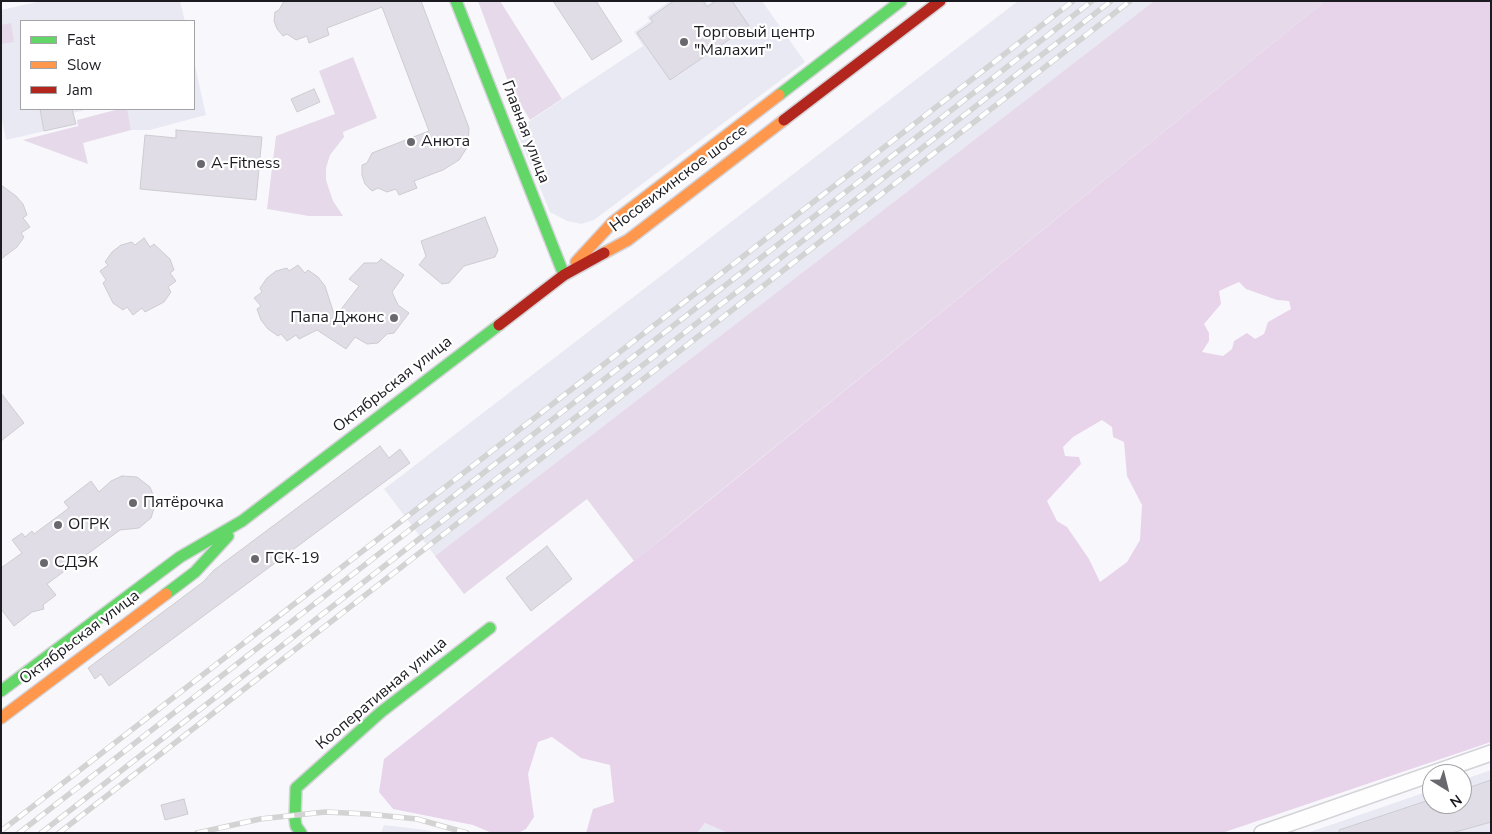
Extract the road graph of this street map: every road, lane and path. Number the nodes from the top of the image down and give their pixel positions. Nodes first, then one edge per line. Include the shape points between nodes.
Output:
1 (456, 1) edge
2 (901, 1) edge
3 (940, 1) edge
4 (564, 274) junction
5 (242, 521) junction
6 (490, 628) dead end
7 (1, 691) edge
8 (1, 718) edge
9 (1491, 753) edge
10 (301, 833) edge
11 (1262, 833) edge

1 - 4 main road, Главная улица
2 - 4 main road, Носовихинское шоссе via 614,222
3 - 4 main road, Носовихинское шоссе via 628,240
4 - 5 main road, Октябрьская улица
5 - 7 main road, Октябрьская улица via 180,557
5 - 8 main road, Октябрьская улица via 195,572
6 - 10 main road, Кооперативная улица via 381,712 296,788 295,819
9 - 11 street

